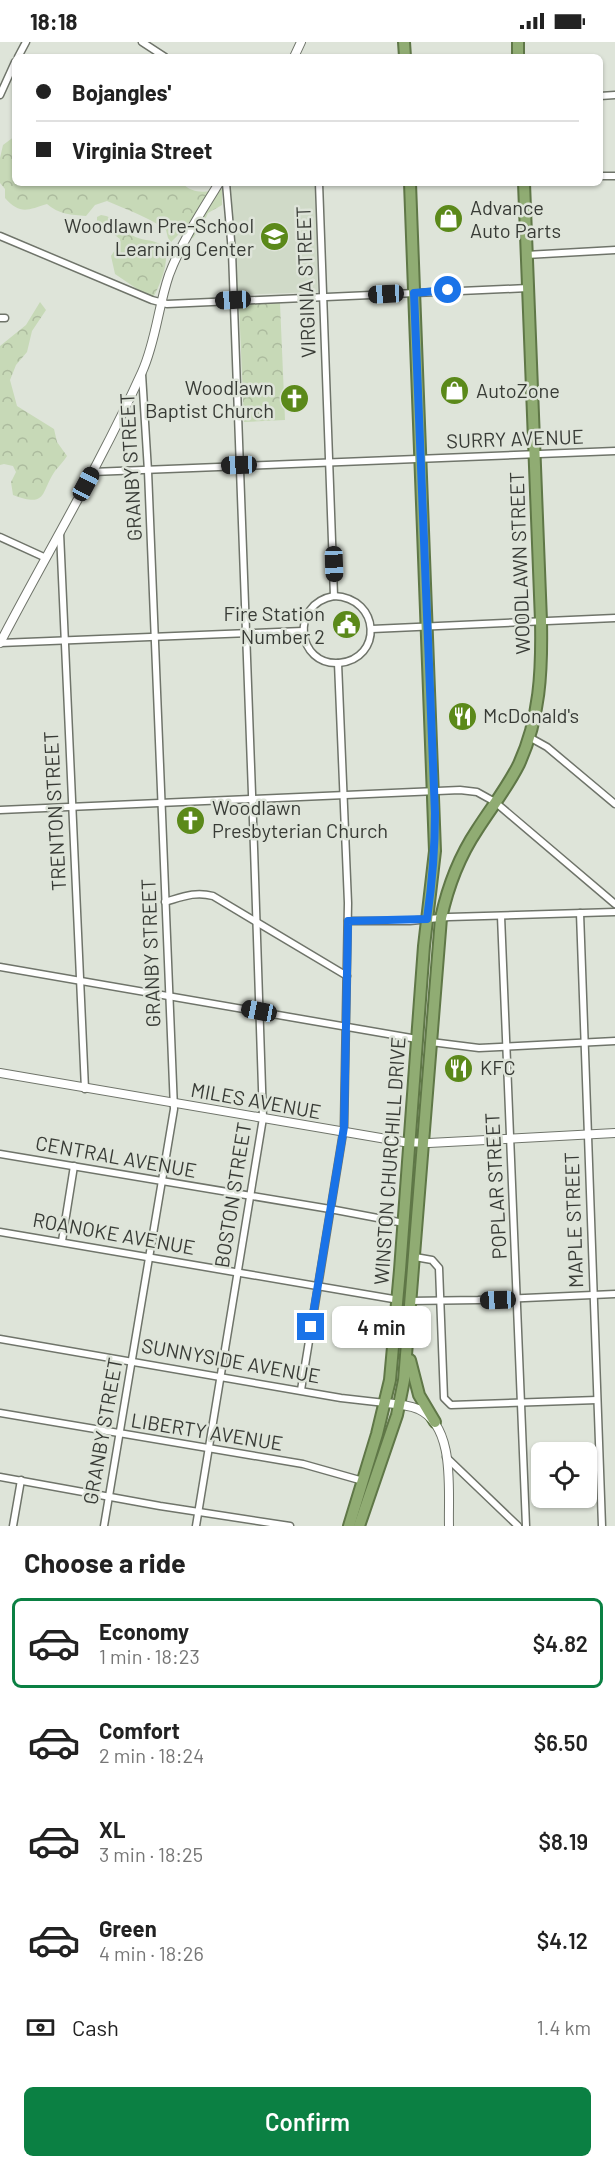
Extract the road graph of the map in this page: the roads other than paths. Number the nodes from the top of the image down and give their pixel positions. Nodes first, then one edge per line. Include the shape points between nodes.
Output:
1 (142, 42) edge
2 (160, 54) edge
3 (12, 69) edge
4 (0, 95) edge
5 (217, 186) edge
6 (226, 186) edge
7 (319, 186) edge
8 (410, 186) edge
9 (524, 186) edge
10 (0, 236) edge
11 (615, 250) edge
12 (526, 255) junction
13 (528, 288) junction
14 (414, 293) junction
15 (323, 296) junction
16 (233, 300) junction
17 (162, 303) junction
18 (142, 373) junction
19 (615, 451) edge
20 (534, 454) junction
21 (420, 459) junction
22 (329, 462) junction
23 (239, 465) junction
24 (148, 471) junction
25 (92, 472) junction
26 (60, 532) junction
27 (0, 537) edge
28 (46, 558) junction
29 (334, 596) junction
30 (615, 618) edge
31 (541, 621) junction
32 (427, 626) junction
33 (372, 628) junction
34 (303, 631) junction
35 (245, 632) junction
36 (154, 636) junction
37 (64, 640) junction
38 (0, 643) edge
39 (338, 663) junction
40 (529, 737) junction
41 (434, 791) junction
42 (344, 794) junction
43 (252, 799) junction
44 (495, 802) junction
45 (162, 803) junction
46 (615, 804) edge
47 (71, 807) junction
48 (0, 810) edge
49 (165, 902) junction
50 (615, 904) edge
51 (615, 912) edge
52 (580, 914) junction
53 (501, 916) junction
54 (441, 918) junction
55 (427, 919) junction
56 (257, 921) junction
57 (348, 921) junction
58 (0, 967) edge
59 (347, 976) junction
60 (79, 980) junction
61 (170, 997) junction
62 (259, 1011) junction
63 (346, 1026) junction
64 (417, 1039) junction
65 (431, 1041) junction
66 (615, 1041) edge
67 (583, 1042) junction
68 (507, 1047) junction
69 (0, 1073) edge
70 (85, 1089) junction
71 (174, 1104) junction
72 (262, 1118) junction
73 (343, 1133) junction
74 (615, 1133) edge
75 (588, 1134) junction
76 (511, 1137) junction
77 (410, 1143) junction
78 (423, 1143) junction
79 (0, 1154) edge
80 (74, 1166) junction
81 (163, 1180) junction
82 (251, 1197) junction
83 (330, 1209) junction
84 (404, 1223) junction
85 (0, 1232) edge
86 (62, 1241) junction
87 (150, 1257) junction
88 (415, 1257) junction
89 (238, 1272) junction
90 (318, 1286) junction
91 (615, 1294) edge
92 (593, 1295) junction
93 (517, 1299) junction
94 (397, 1300) junction
95 (411, 1301) junction
96 (441, 1302) junction
97 (0, 1339) edge
98 (408, 1345) junction
99 (132, 1361) junction
100 (221, 1377) junction
101 (301, 1390) junction
102 (597, 1400) junction
103 (521, 1402) junction
104 (385, 1403) junction
105 (400, 1405) junction
106 (0, 1413) edge
107 (435, 1422) junction
108 (119, 1434) junction
109 (209, 1448) junction
110 (446, 1457) junction
111 (0, 1477) edge
112 (21, 1480) junction
113 (368, 1482) junction
114 (108, 1496) junction
115 (198, 1512) junction
116 (13, 1526) edge
117 (104, 1526) edge
118 (196, 1526) edge
119 (290, 1526) edge
120 (349, 1526) edge
121 (359, 1526) edge
122 (449, 1526) edge
123 (518, 1526) edge
124 (526, 1526) edge
125 (602, 1526) edge

1 - 2 street
3 - 4 street
5 - 17 street via 177,256
6 - 16 street, BOSTON STREET
7 - 15 street, VIRGINIA STREET
8 - 14 highway, WINSTON CHURCHILL DRIVE
9 - 12 highway, WOODLAWN STREET
10 - 17 street
11 - 12 street
12 - 13 highway, WOODLAWN STREET
13 - 14 street
13 - 20 highway, WOODLAWN STREET
14 - 15 street
14 - 21 highway, WINSTON CHURCHILL DRIVE
15 - 16 street
15 - 22 street, VIRGINIA STREET
16 - 17 street
16 - 23 street, BOSTON STREET
17 - 18 street
18 - 24 street, GRANBY STREET
18 - 25 street
19 - 20 street, SURRY AVENUE
20 - 21 street, SURRY AVENUE
20 - 31 highway, WOODLAWN STREET
21 - 22 street, SURRY AVENUE
21 - 32 highway, WINSTON CHURCHILL DRIVE
22 - 23 street, SURRY AVENUE
22 - 29 street, VIRGINIA STREET
23 - 24 street, SURRY AVENUE
23 - 35 street, BOSTON STREET
24 - 25 street, SURRY AVENUE
24 - 36 street, GRANBY STREET
25 - 26 street
26 - 28 street
26 - 37 street, TRENTON STREET
27 - 28 street
28 - 38 street
29 - 33 street via 360,606
29 - 34 street via 313,605
30 - 31 street
31 - 32 street
31 - 40 highway, WOODLAWN STREET via 541,681
32 - 33 street
32 - 41 highway, WINSTON CHURCHILL DRIVE
33 - 39 street via 362,651 353,659
34 - 35 street
34 - 39 street via 309,648 318,658
35 - 36 street
35 - 43 street, BOSTON STREET
36 - 37 street
36 - 45 street, GRANBY STREET
37 - 38 street
37 - 47 street, TRENTON STREET
39 - 42 street
40 - 44 highway, WOODLAWN STREET via 517,767
40 - 46 street via 547,747
41 - 42 street
41 - 44 street via 477,792
41 - 55 highway, WINSTON CHURCHILL DRIVE via 434,866
42 - 43 street
42 - 57 street
43 - 45 street
43 - 56 street, BOSTON STREET
44 - 50 street
44 - 54 highway, WOODLAWN STREET via 460,859
45 - 47 street
45 - 49 street, GRANBY STREET
47 - 48 street
47 - 60 street, TRENTON STREET
49 - 56 street via 203,893
49 - 61 street, GRANBY STREET
51 - 52 street
52 - 53 street
52 - 67 street, MAPLE STREET
53 - 54 street
53 - 68 street, POPLAR STREET
54 - 55 street
54 - 65 highway, WOODLAWN STREET
55 - 57 street
55 - 64 highway, WINSTON CHURCHILL DRIVE
56 - 59 street
56 - 62 street, BOSTON STREET
57 - 59 street
58 - 60 street
59 - 63 street
60 - 61 street
60 - 70 street, TRENTON STREET
61 - 62 street
61 - 71 street, GRANBY STREET
62 - 63 street
62 - 72 street, BOSTON STREET
63 - 64 street
63 - 73 street
64 - 77 highway, WINSTON CHURCHILL DRIVE
65 - 68 street via 466,1048
65 - 78 highway, WOODLAWN STREET
66 - 67 street
67 - 68 street
67 - 75 street, MAPLE STREET
68 - 76 street, POPLAR STREET
69 - 70 street, MILES AVENUE
70 - 71 street, MILES AVENUE
71 - 72 street, MILES AVENUE
71 - 81 street, GRANBY STREET
72 - 73 street, MILES AVENUE
72 - 82 street, BOSTON STREET
73 - 77 street, MILES AVENUE
73 - 83 street
74 - 75 street, MILES AVENUE
75 - 76 street, MILES AVENUE
75 - 92 street, MAPLE STREET
76 - 78 street, MILES AVENUE
76 - 93 street, POPLAR STREET
77 - 78 street, MILES AVENUE
77 - 84 highway, WINSTON CHURCHILL DRIVE
78 - 88 highway, WOODLAWN STREET
79 - 80 street, CENTRAL AVENUE
80 - 81 street, CENTRAL AVENUE
80 - 86 street
81 - 82 street, CENTRAL AVENUE
81 - 87 street, GRANBY STREET
82 - 83 street, CENTRAL AVENUE
82 - 89 street, BOSTON STREET
83 - 84 street, CENTRAL AVENUE
83 - 90 street
84 - 94 highway, WINSTON CHURCHILL DRIVE
85 - 86 street, ROANOKE AVENUE
86 - 87 street, ROANOKE AVENUE
87 - 89 street, ROANOKE AVENUE
87 - 99 street, GRANBY STREET
88 - 95 highway, WOODLAWN STREET
88 - 96 street via 438,1265
89 - 90 street, ROANOKE AVENUE
89 - 100 street, BOSTON STREET
90 - 94 street, ROANOKE AVENUE
90 - 101 street
91 - 92 street, ROANOKE AVENUE
92 - 93 street, ROANOKE AVENUE
92 - 102 street, MAPLE STREET
93 - 96 street, ROANOKE AVENUE
93 - 103 street, POPLAR STREET
94 - 95 street, ROANOKE AVENUE
94 - 104 highway, WINSTON CHURCHILL DRIVE
95 - 96 street, ROANOKE AVENUE
95 - 98 highway, WOODLAWN STREET
96 - 103 street via 445,1401 451,1405
97 - 99 street, SUNNYSIDE AVENUE
98 - 105 highway, WINSTON CHURCHILL DRIVE
98 - 107 highway via 419,1395
99 - 100 street, SUNNYSIDE AVENUE
99 - 108 street, GRANBY STREET
100 - 101 street, SUNNYSIDE AVENUE
100 - 109 street, BOSTON STREET
101 - 104 street, SUNNYSIDE AVENUE
102 - 103 street
102 - 125 street, MAPLE STREET
103 - 124 street, POPLAR STREET
104 - 105 street
104 - 113 highway, WINSTON CHURCHILL DRIVE
105 - 107 street via 416,1408
105 - 113 highway, WINSTON CHURCHILL DRIVE
106 - 108 street, LIBERTY AVENUE
107 - 110 street via 444,1438
108 - 109 street, LIBERTY AVENUE
108 - 114 street, GRANBY STREET
109 - 113 street, LIBERTY AVENUE via 303,1464
109 - 115 street, BOSTON STREET
110 - 122 street
110 - 123 street
111 - 112 street
112 - 114 street
112 - 116 street
113 - 120 highway, WINSTON CHURCHILL DRIVE
113 - 121 highway, WINSTON CHURCHILL DRIVE
114 - 115 street
114 - 117 street, GRANBY STREET
115 - 118 street, BOSTON STREET
115 - 119 street

